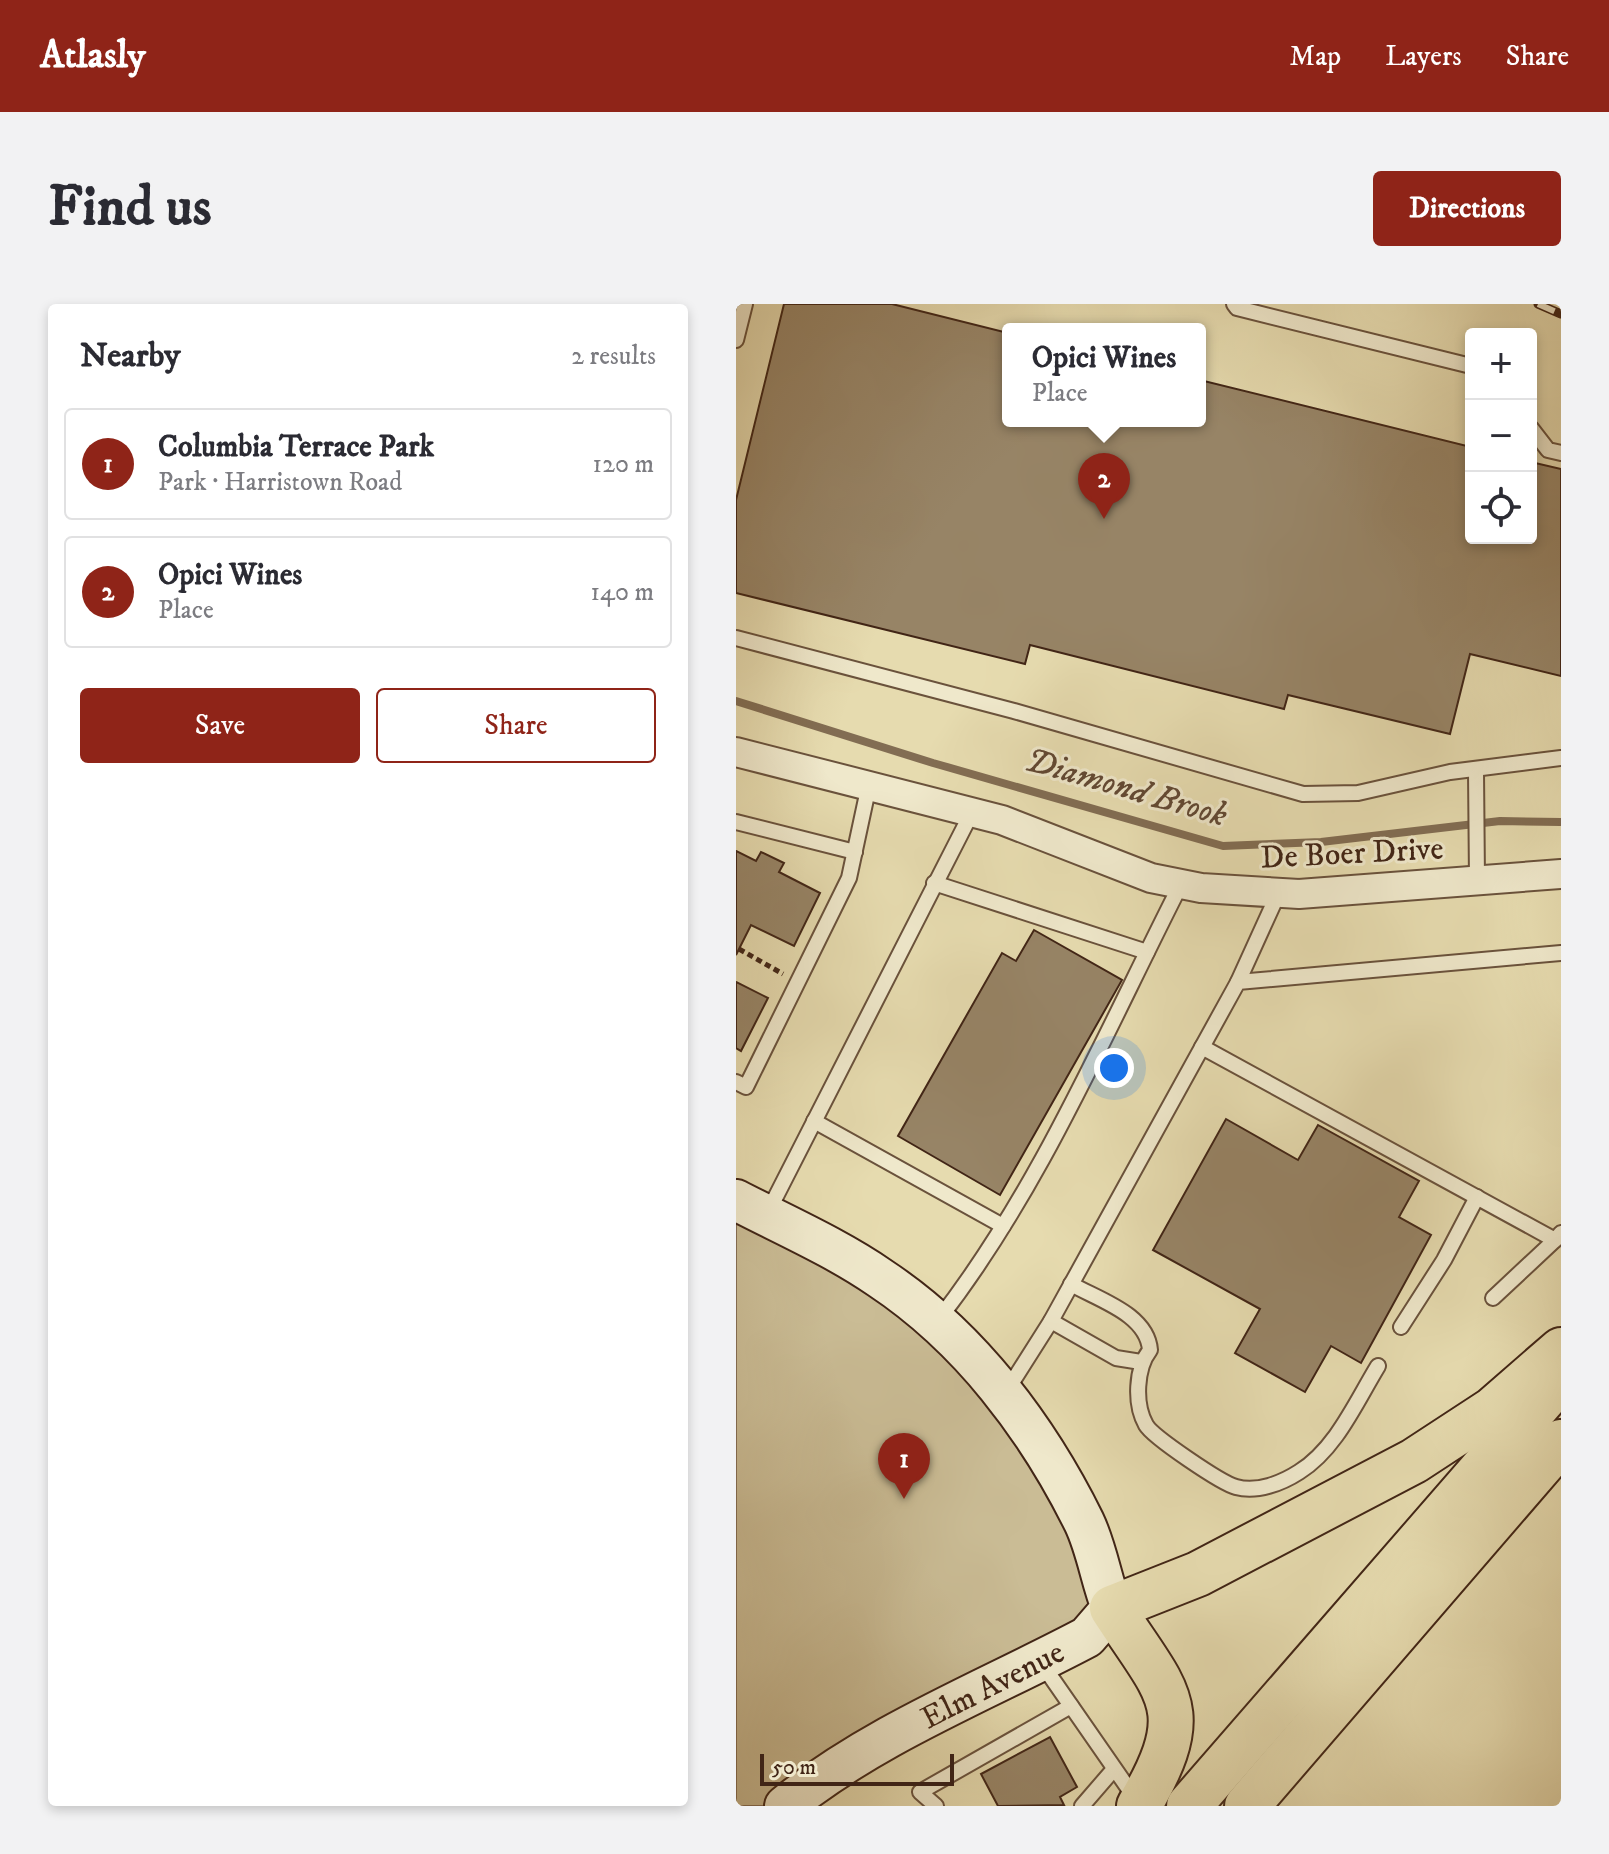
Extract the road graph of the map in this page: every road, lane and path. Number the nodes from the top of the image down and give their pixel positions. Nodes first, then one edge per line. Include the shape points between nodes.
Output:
1 (745, 304) edge
2 (1234, 304) edge
3 (736, 340) edge
4 (1465, 365) edge
5 (1537, 436) edge
6 (1561, 453) edge
7 (736, 638) edge
8 (736, 752) edge
9 (1561, 758) edge
10 (1476, 772) junction
11 (869, 785) junction
12 (971, 814) junction
13 (736, 822) edge
14 (855, 852) junction
15 (1477, 870) junction
16 (1561, 874) edge
17 (934, 883) junction
18 (1181, 884) junction
19 (1278, 894) junction
20 (739, 949) dead end
21 (1147, 952) junction
22 (1561, 953) edge
23 (798, 982) junction
24 (1238, 982) junction
25 (1202, 1047) junction
26 (736, 1082) edge
27 (814, 1121) junction
28 (1477, 1197) junction
29 (751, 1208) edge
30 (1003, 1226) junction
31 (1558, 1237) edge
32 (1071, 1284) junction
33 (1493, 1298) dead end
34 (1051, 1321) junction
35 (936, 1323) junction
36 (1401, 1327) dead end
37 (1561, 1350) edge
38 (1141, 1362) junction
39 (1378, 1366) dead end
40 (1561, 1378) edge
41 (1004, 1395) junction
42 (1552, 1455) edge
43 (1112, 1608) junction
44 (1040, 1662) junction
45 (1071, 1706) junction
46 (1114, 1769) junction
47 (785, 1806) edge
48 (936, 1806) edge
49 (1082, 1806) edge
50 (1140, 1806) edge
51 (1189, 1806) edge
52 (1247, 1806) edge

1 - 3 lane
2 - 4 lane
5 - 6 lane via 1548,450
7 - 10 lane via 1303,794 1358,793 1450,772
8 - 11 street, De Boer Drive
9 - 10 lane
10 - 15 lane
11 - 12 street, De Boer Drive
11 - 14 lane
12 - 17 lane
12 - 18 street, De Boer Drive via 1002,820 1151,878
13 - 14 lane
14 - 23 lane via 849,878
15 - 16 street, De Boer Drive
15 - 19 street, De Boer Drive
17 - 21 lane
17 - 27 lane
18 - 19 street, De Boer Drive
18 - 21 lane
19 - 24 lane
20 - 23 path
21 - 30 lane
22 - 24 lane
23 - 26 lane via 746,1087
24 - 25 lane
25 - 28 lane
25 - 32 lane
27 - 29 lane
27 - 30 lane
28 - 31 lane
28 - 36 lane
29 - 35 street via 881,1278
30 - 35 lane via 985,1260
31 - 33 lane
32 - 34 lane
32 - 38 lane via 1137,1321 1149,1336 1150,1350
34 - 38 lane via 1116,1358
34 - 41 lane
35 - 41 street
37 - 43 highway via 1492,1410 1414,1461 1198,1574
38 - 39 lane via 1139,1402 1147,1427 1237,1487 1269,1487 1300,1472 1327,1449
40 - 51 highway
41 - 43 street via 1085,1524
42 - 52 highway
43 - 44 street, Elm Avenue via 1087,1637
43 - 50 highway via 1160,1680 1173,1722 1163,1766
44 - 45 lane
44 - 47 street, Elm Avenue via 859,1755
45 - 46 lane
45 - 48 lane via 920,1792
46 - 49 lane
46 - 50 lane

